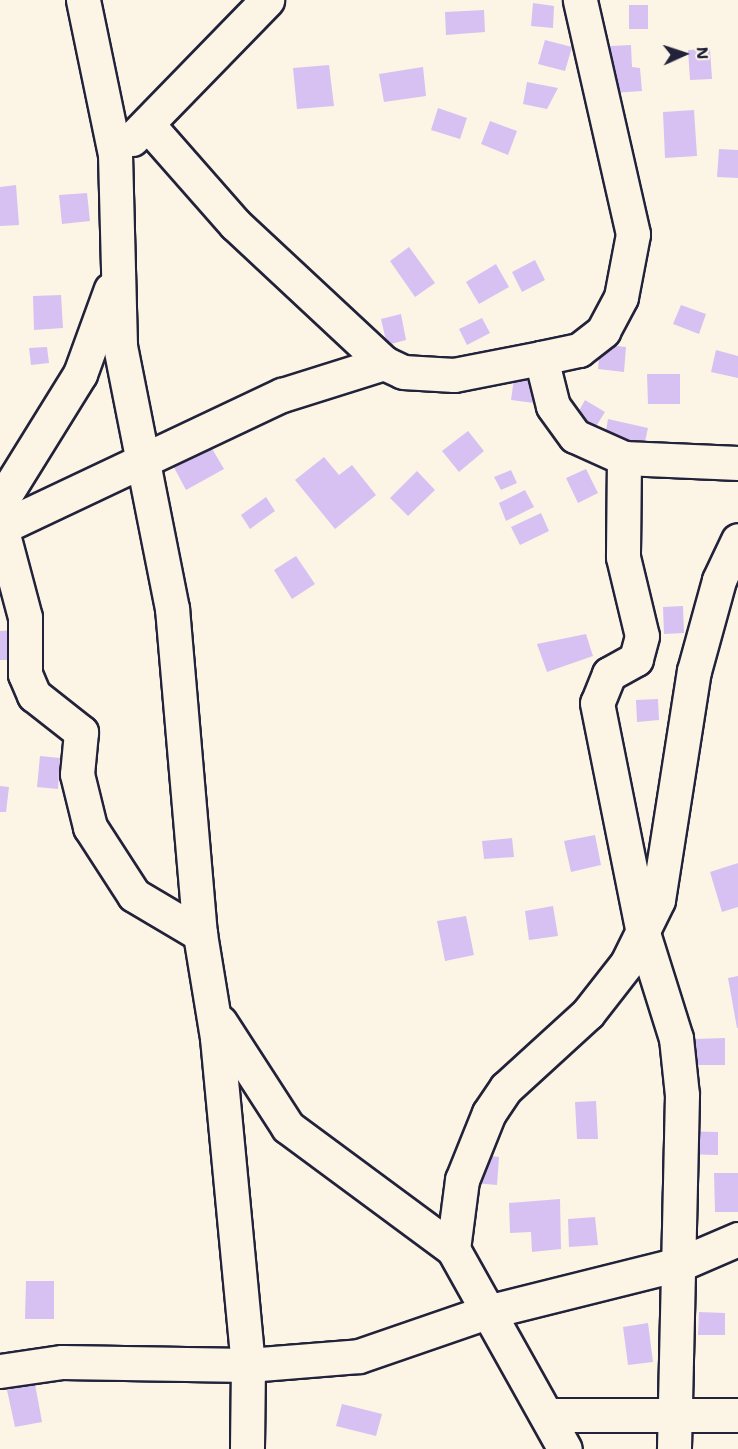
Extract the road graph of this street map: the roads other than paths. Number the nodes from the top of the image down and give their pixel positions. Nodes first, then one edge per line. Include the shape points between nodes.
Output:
1 (83, 0) edge
2 (267, 0) edge
3 (580, 0) edge
4 (148, 125) junction
5 (115, 154) junction
6 (116, 273) junction
7 (541, 358) junction
8 (384, 363) junction
9 (624, 458) junction
10 (141, 460) junction
11 (738, 463) edge
12 (0, 519) edge
13 (738, 540) edge
14 (643, 933) junction
15 (200, 934) junction
16 (212, 1007) junction
17 (738, 1239) edge
18 (453, 1250) junction
19 (680, 1264) junction
20 (487, 1312) junction
21 (248, 1365) junction
22 (0, 1371) edge
23 (676, 1413) junction
24 (549, 1415) junction
25 (738, 1415) edge
26 (247, 1449) edge
27 (565, 1449) edge
28 (674, 1449) edge

1 - 5 street
2 - 4 street via 214,49
3 - 7 street via 633,234 621,297 603,331 579,350
4 - 5 street
4 - 8 street via 235,224
5 - 6 street
6 - 10 street via 120,346
6 - 12 street via 80,374
7 - 8 street via 454,375 403,372
7 - 9 street via 561,422 575,436
8 - 10 street via 313,383
9 - 11 street
9 - 14 street via 624,557 642,636 636,659 609,674 597,703
10 - 12 street
10 - 15 street via 172,608
12 - 15 street via 25,617 25,674 34,695 81,732 76,774 90,827 134,895
13 - 14 street via 720,580 694,671 671,801 668,859
14 - 18 street via 588,1013 506,1088 489,1113 462,1180
14 - 19 street via 676,1038 682,1095
15 - 16 street
16 - 18 street via 288,1126
16 - 21 street
17 - 19 street
18 - 20 street
19 - 20 street
19 - 23 street
20 - 21 street via 359,1356
20 - 24 street
21 - 22 street via 62,1362
21 - 26 street
23 - 24 street
23 - 25 street
23 - 28 street
24 - 27 street

